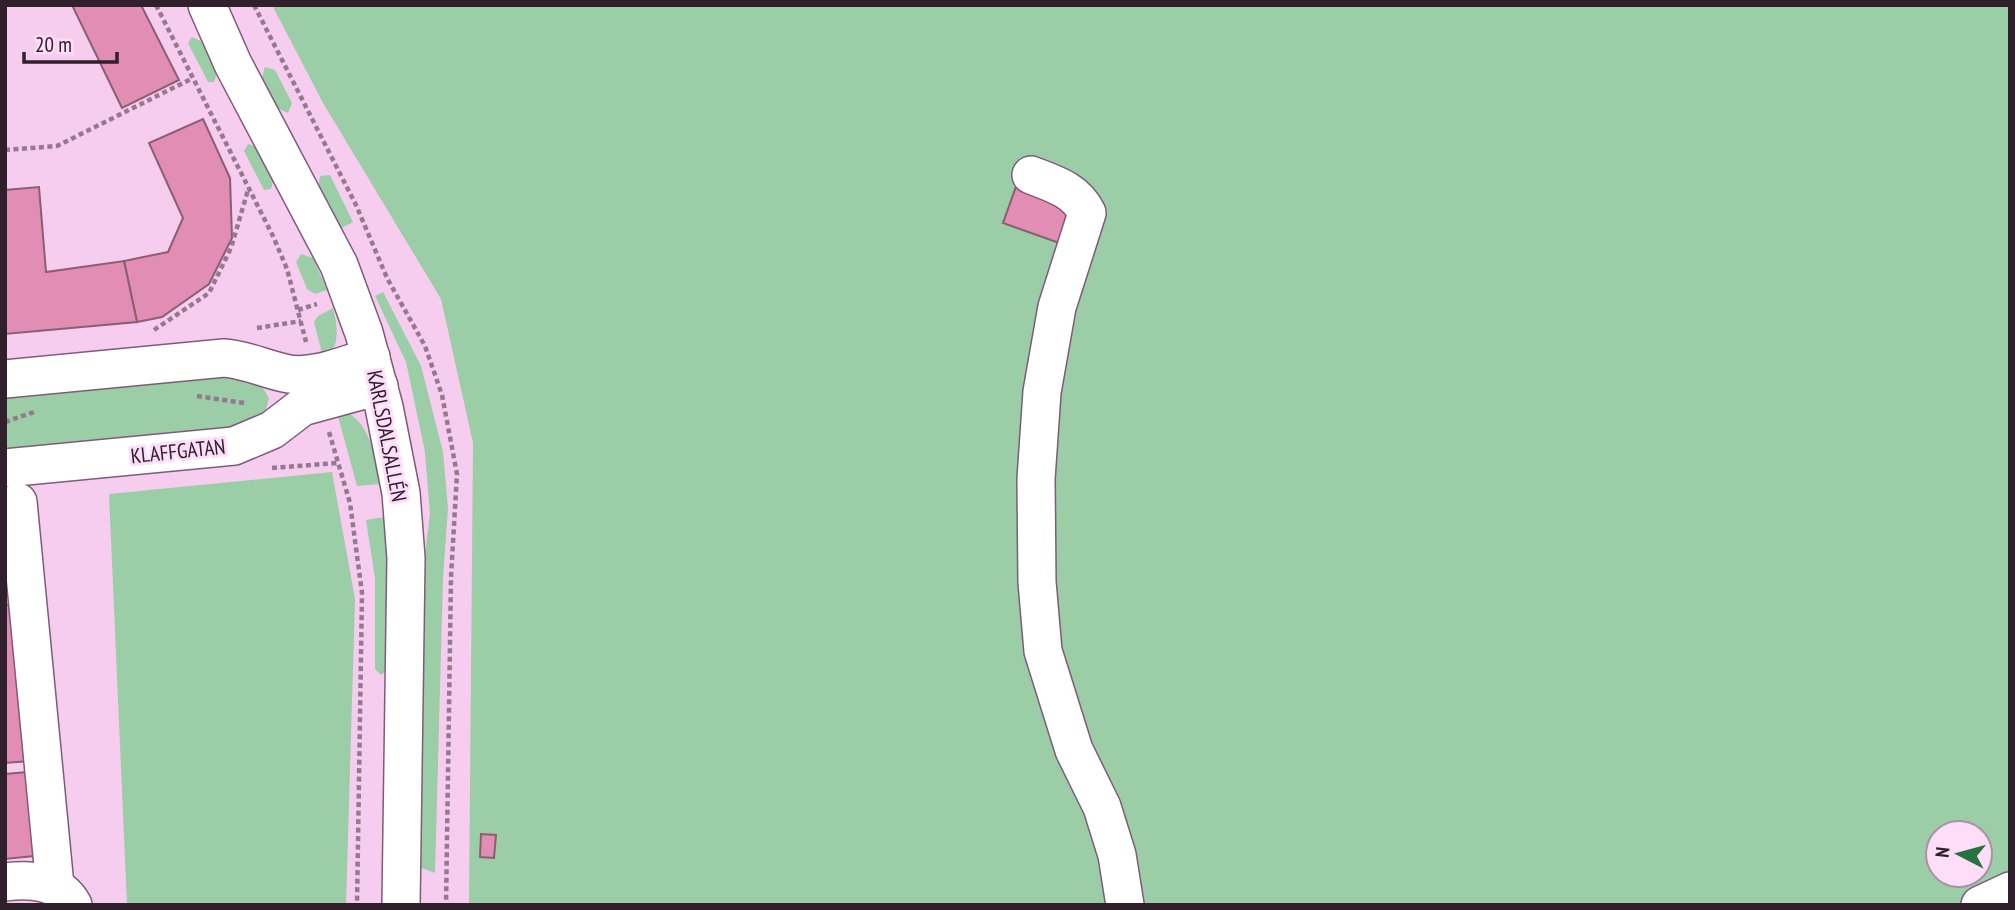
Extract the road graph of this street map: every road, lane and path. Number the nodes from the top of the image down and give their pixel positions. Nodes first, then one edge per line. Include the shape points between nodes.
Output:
1 (207, 5) edge
2 (191, 79) dead end
3 (5, 150) edge
4 (1031, 175) dead end
5 (249, 189) dead end
6 (151, 332) dead end
7 (375, 372) junction
8 (5, 379) edge
9 (5, 468) edge
10 (18, 502) dead end
11 (5, 882) edge
12 (2010, 891) edge
13 (64, 896) edge
14 (401, 905) edge
15 (1125, 905) edge
16 (1980, 905) edge

1 - 7 street, KARLSDALSALLÉN via 233,64 339,265
2 - 3 path via 57,146
4 - 15 street via 1073,194 1087,213 1057,307 1042,392 1036,479 1037,582 1043,651 1074,750 1102,807 1117,855
5 - 6 path via 231,248 209,293
7 - 8 street via 293,374 247,359 224,358
7 - 9 street, KLAFFGATAN via 234,446
7 - 14 street, KARLSDALSALLÉN via 401,494 406,558
10 - 13 street
11 - 13 street via 27,881
12 - 16 street

